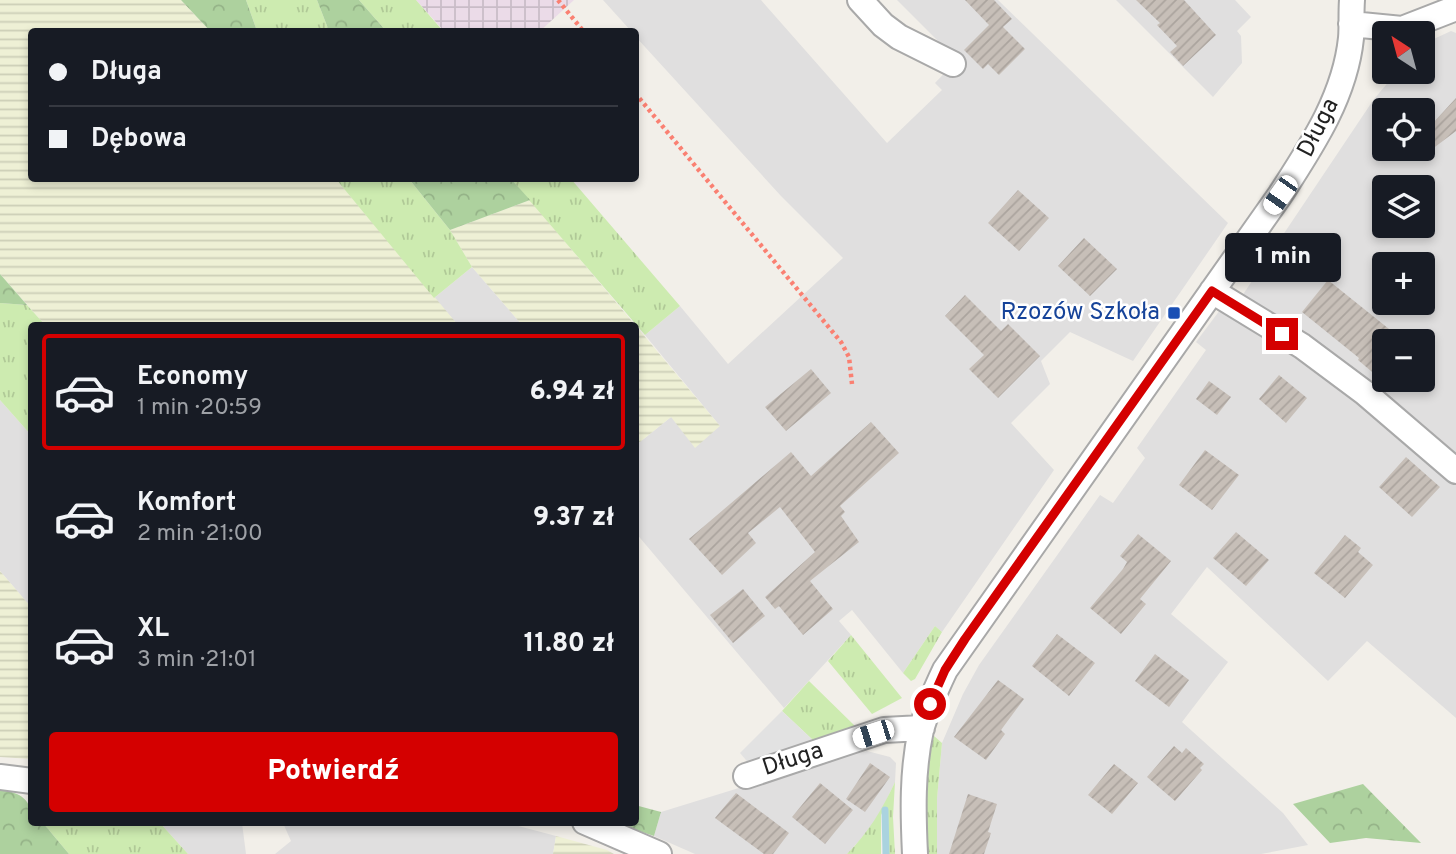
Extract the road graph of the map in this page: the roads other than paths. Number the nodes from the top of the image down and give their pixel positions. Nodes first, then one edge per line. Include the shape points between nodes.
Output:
1 (860, 0) edge
2 (1456, 8) edge
3 (1351, 12) edge
4 (953, 64) dead end
5 (1212, 291) junction
6 (1456, 471) edge
7 (922, 728) junction
8 (746, 776) dead end
9 (0, 777) edge
10 (28, 780) edge
11 (594, 826) edge
12 (660, 854) edge
13 (915, 854) edge

1 - 4 street via 899,37
2 - 3 street via 1402,29
3 - 5 street, Długa via 1351,40 1321,130
5 - 6 street via 1303,346
5 - 7 street, Długa via 965,639 945,670
7 - 8 street, Długa via 884,730
7 - 13 street, Długa via 914,776
9 - 10 street
11 - 12 street

